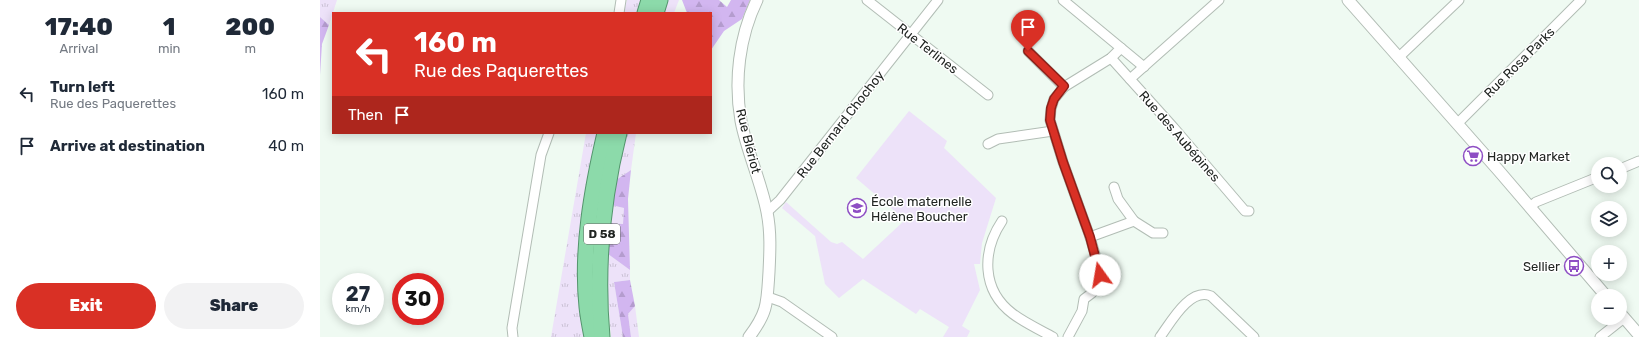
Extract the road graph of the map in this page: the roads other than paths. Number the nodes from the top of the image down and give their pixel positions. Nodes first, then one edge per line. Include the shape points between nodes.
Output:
1 (621, 0) edge
2 (649, 0) edge
3 (660, 0) edge
4 (758, 0) edge
5 (867, 0) edge
6 (938, 0) edge
7 (1219, 0) edge
8 (1348, 0) edge
9 (1459, 0) edge
10 (1581, 0) edge
11 (1065, 1) edge
12 (619, 12) edge
13 (645, 12) edge
14 (656, 12) edge
15 (911, 34) junction
16 (1121, 48) junction
17 (1028, 51) dead end
18 (1111, 58) junction
19 (1398, 58) junction
20 (1144, 67) junction
21 (1130, 80) junction
22 (1064, 86) junction
23 (988, 95) dead end
24 (1457, 124) junction
25 (1053, 131) junction
26 (549, 134) edge
27 (605, 134) edge
28 (619, 134) edge
29 (988, 144) dead end
30 (1639, 161) edge
31 (1627, 166) edge
32 (1591, 180) edge
33 (1114, 187) dead end
34 (1530, 207) junction
35 (1249, 211) dead end
36 (767, 212) junction
37 (1002, 220) dead end
38 (1134, 221) junction
39 (1162, 233) dead end
40 (1090, 237) junction
41 (1600, 289) edge
42 (768, 297) junction
43 (1627, 321) edge
44 (1612, 325) edge
45 (1639, 335) edge
46 (513, 337) edge
47 (592, 337) edge
48 (602, 337) edge
49 (749, 337) edge
50 (832, 337) edge
51 (1053, 337) edge
52 (1068, 337) edge
53 (1160, 337) edge
54 (1254, 337) edge
55 (1600, 337) edge

1 - 12 street
2 - 13 highway
3 - 14 highway
4 - 36 street, Rue Blériot via 747,24 741,52 739,100 744,131
5 - 15 street, Rue Terlines
6 - 15 street, Rue Bernard Chochoy
7 - 20 street
8 - 19 street
9 - 19 street
10 - 24 street, Rue Rosa Parks
11 - 16 street
15 - 23 street, Rue Terlines
15 - 36 street, Rue Bernard Chochoy via 780,200
16 - 18 street
16 - 20 street
17 - 22 street
18 - 21 street, Rue des Aubépines
18 - 22 street
19 - 24 street
20 - 21 street
21 - 35 street, Rue des Aubépines via 1245,211
22 - 25 street via 1051,108 1050,120
24 - 34 street
25 - 29 street via 998,139
25 - 40 street
26 - 46 street via 541,155 512,328
27 - 47 highway, D 58 via 590,205 587,248 587,308
28 - 48 highway, D 58 via 610,174 600,253 599,302
30 - 31 street
32 - 34 street via 1536,202
33 - 38 street via 1118,200
34 - 41 street
36 - 42 street, Rue Blériot via 770,240
37 - 51 street via 989,244 988,270 991,286 1000,302 1013,314
38 - 39 street via 1153,233
38 - 40 street
40 - 52 street via 1100,275 1092,293 1084,299 1082,311
42 - 49 street, Rue Blériot via 765,313
42 - 50 street via 782,302
43 - 45 street
44 - 55 street
53 - 54 street via 1189,299 1205,294 1211,296

